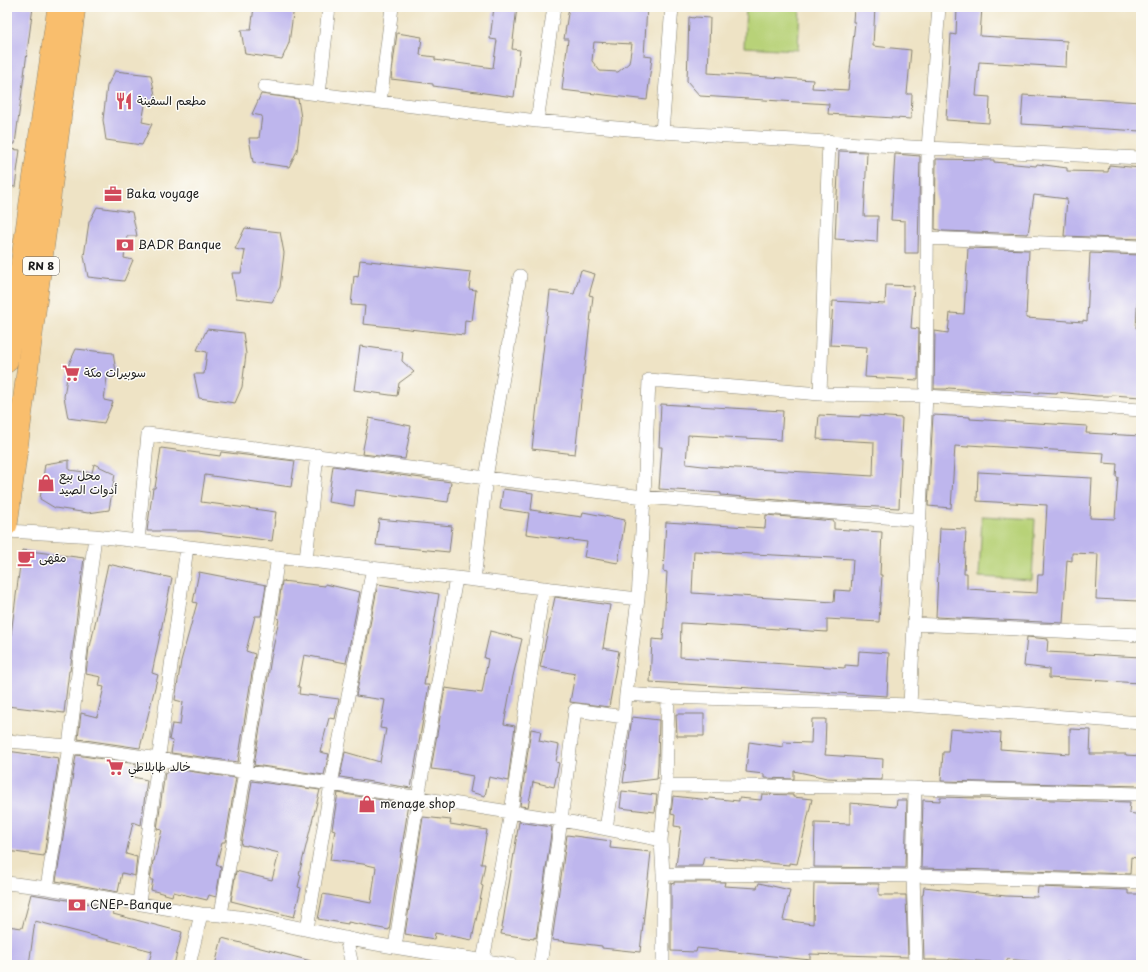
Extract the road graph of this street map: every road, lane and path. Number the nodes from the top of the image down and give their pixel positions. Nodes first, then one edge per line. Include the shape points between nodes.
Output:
1 (58, 7) edge
2 (75, 7) edge
3 (329, 7) edge
4 (392, 7) edge
5 (554, 7) edge
6 (672, 7) edge
7 (939, 7) edge
8 (264, 87) dead end
9 (319, 94) junction
10 (380, 102) junction
11 (537, 121) junction
12 (662, 132) junction
13 (829, 141) junction
14 (928, 148) junction
15 (1141, 158) edge
16 (927, 238) junction
17 (1141, 247) edge
18 (520, 276) dead end
19 (7, 362) edge
20 (820, 394) junction
21 (926, 396) junction
22 (1141, 410) edge
23 (318, 456) junction
24 (486, 478) junction
25 (644, 497) junction
26 (920, 520) junction
27 (7, 525) edge
28 (7, 531) edge
29 (95, 536) junction
30 (138, 541) junction
31 (187, 547) junction
32 (278, 557) junction
33 (306, 560) junction
34 (372, 568) junction
35 (456, 578) junction
36 (474, 580) junction
37 (543, 588) junction
38 (638, 599) junction
39 (914, 624) junction
40 (1141, 635) edge
41 (626, 694) junction
42 (668, 697) junction
43 (910, 705) junction
44 (624, 717) junction
45 (1141, 723) edge
46 (7, 741) edge
47 (69, 746) junction
48 (159, 760) junction
49 (245, 772) junction
50 (331, 784) junction
51 (666, 785) junction
52 (914, 788) junction
53 (1141, 794) edge
54 (418, 798) junction
55 (511, 813) junction
56 (561, 820) junction
57 (606, 828) junction
58 (661, 840) junction
59 (663, 874) junction
60 (913, 876) junction
61 (1141, 882) edge
62 (7, 883) edge
63 (47, 888) junction
64 (139, 903) junction
65 (201, 914) junction
66 (221, 914) junction
67 (306, 929) junction
68 (346, 938) junction
69 (395, 947) junction
70 (483, 960) junction
71 (189, 965) edge
72 (352, 965) edge
73 (511, 965) edge
74 (540, 965) edge
75 (663, 965) edge
76 (667, 965) edge
77 (916, 965) edge

1 - 19 main road, RN 8
2 - 27 main road, RN 8
3 - 9 street
4 - 10 street
5 - 11 street
6 - 12 street
7 - 14 street
8 - 9 street
9 - 10 street
10 - 11 street
11 - 12 street
12 - 13 street
13 - 14 street
13 - 20 street
14 - 15 street
14 - 16 street
16 - 17 street
16 - 21 street
18 - 24 street
20 - 21 street
20 - 25 street via 649,380
21 - 22 street
21 - 26 street
23 - 24 street
23 - 30 street via 148,434
23 - 33 street
24 - 25 street
24 - 36 street
25 - 26 street
25 - 38 street
26 - 39 street
28 - 29 street
29 - 30 street
29 - 47 street
30 - 31 street
31 - 32 street
31 - 48 street
32 - 33 street
32 - 49 street
33 - 34 street
34 - 35 street
34 - 50 street
35 - 36 street
35 - 54 street
36 - 37 street
37 - 38 street
37 - 55 street
38 - 41 street
39 - 40 street
39 - 43 street
41 - 42 street
41 - 44 street
42 - 43 street
42 - 51 street
43 - 45 street
44 - 56 street via 575,710
44 - 57 street
46 - 47 street
47 - 48 street
47 - 63 street
48 - 49 street
48 - 64 street
49 - 50 street
49 - 66 street
50 - 54 street
50 - 67 street
51 - 52 street
51 - 58 street
52 - 53 street
52 - 60 street
54 - 55 street
54 - 69 street
55 - 56 street
55 - 70 street
56 - 57 street
56 - 74 street
57 - 58 street
58 - 59 street
59 - 60 street
59 - 75 street
60 - 61 street
60 - 77 street
62 - 63 street
63 - 64 street
64 - 65 street
65 - 66 street
65 - 71 street
66 - 67 street
67 - 68 street
68 - 69 street
68 - 72 street
69 - 70 street
70 - 73 street
75 - 76 street

